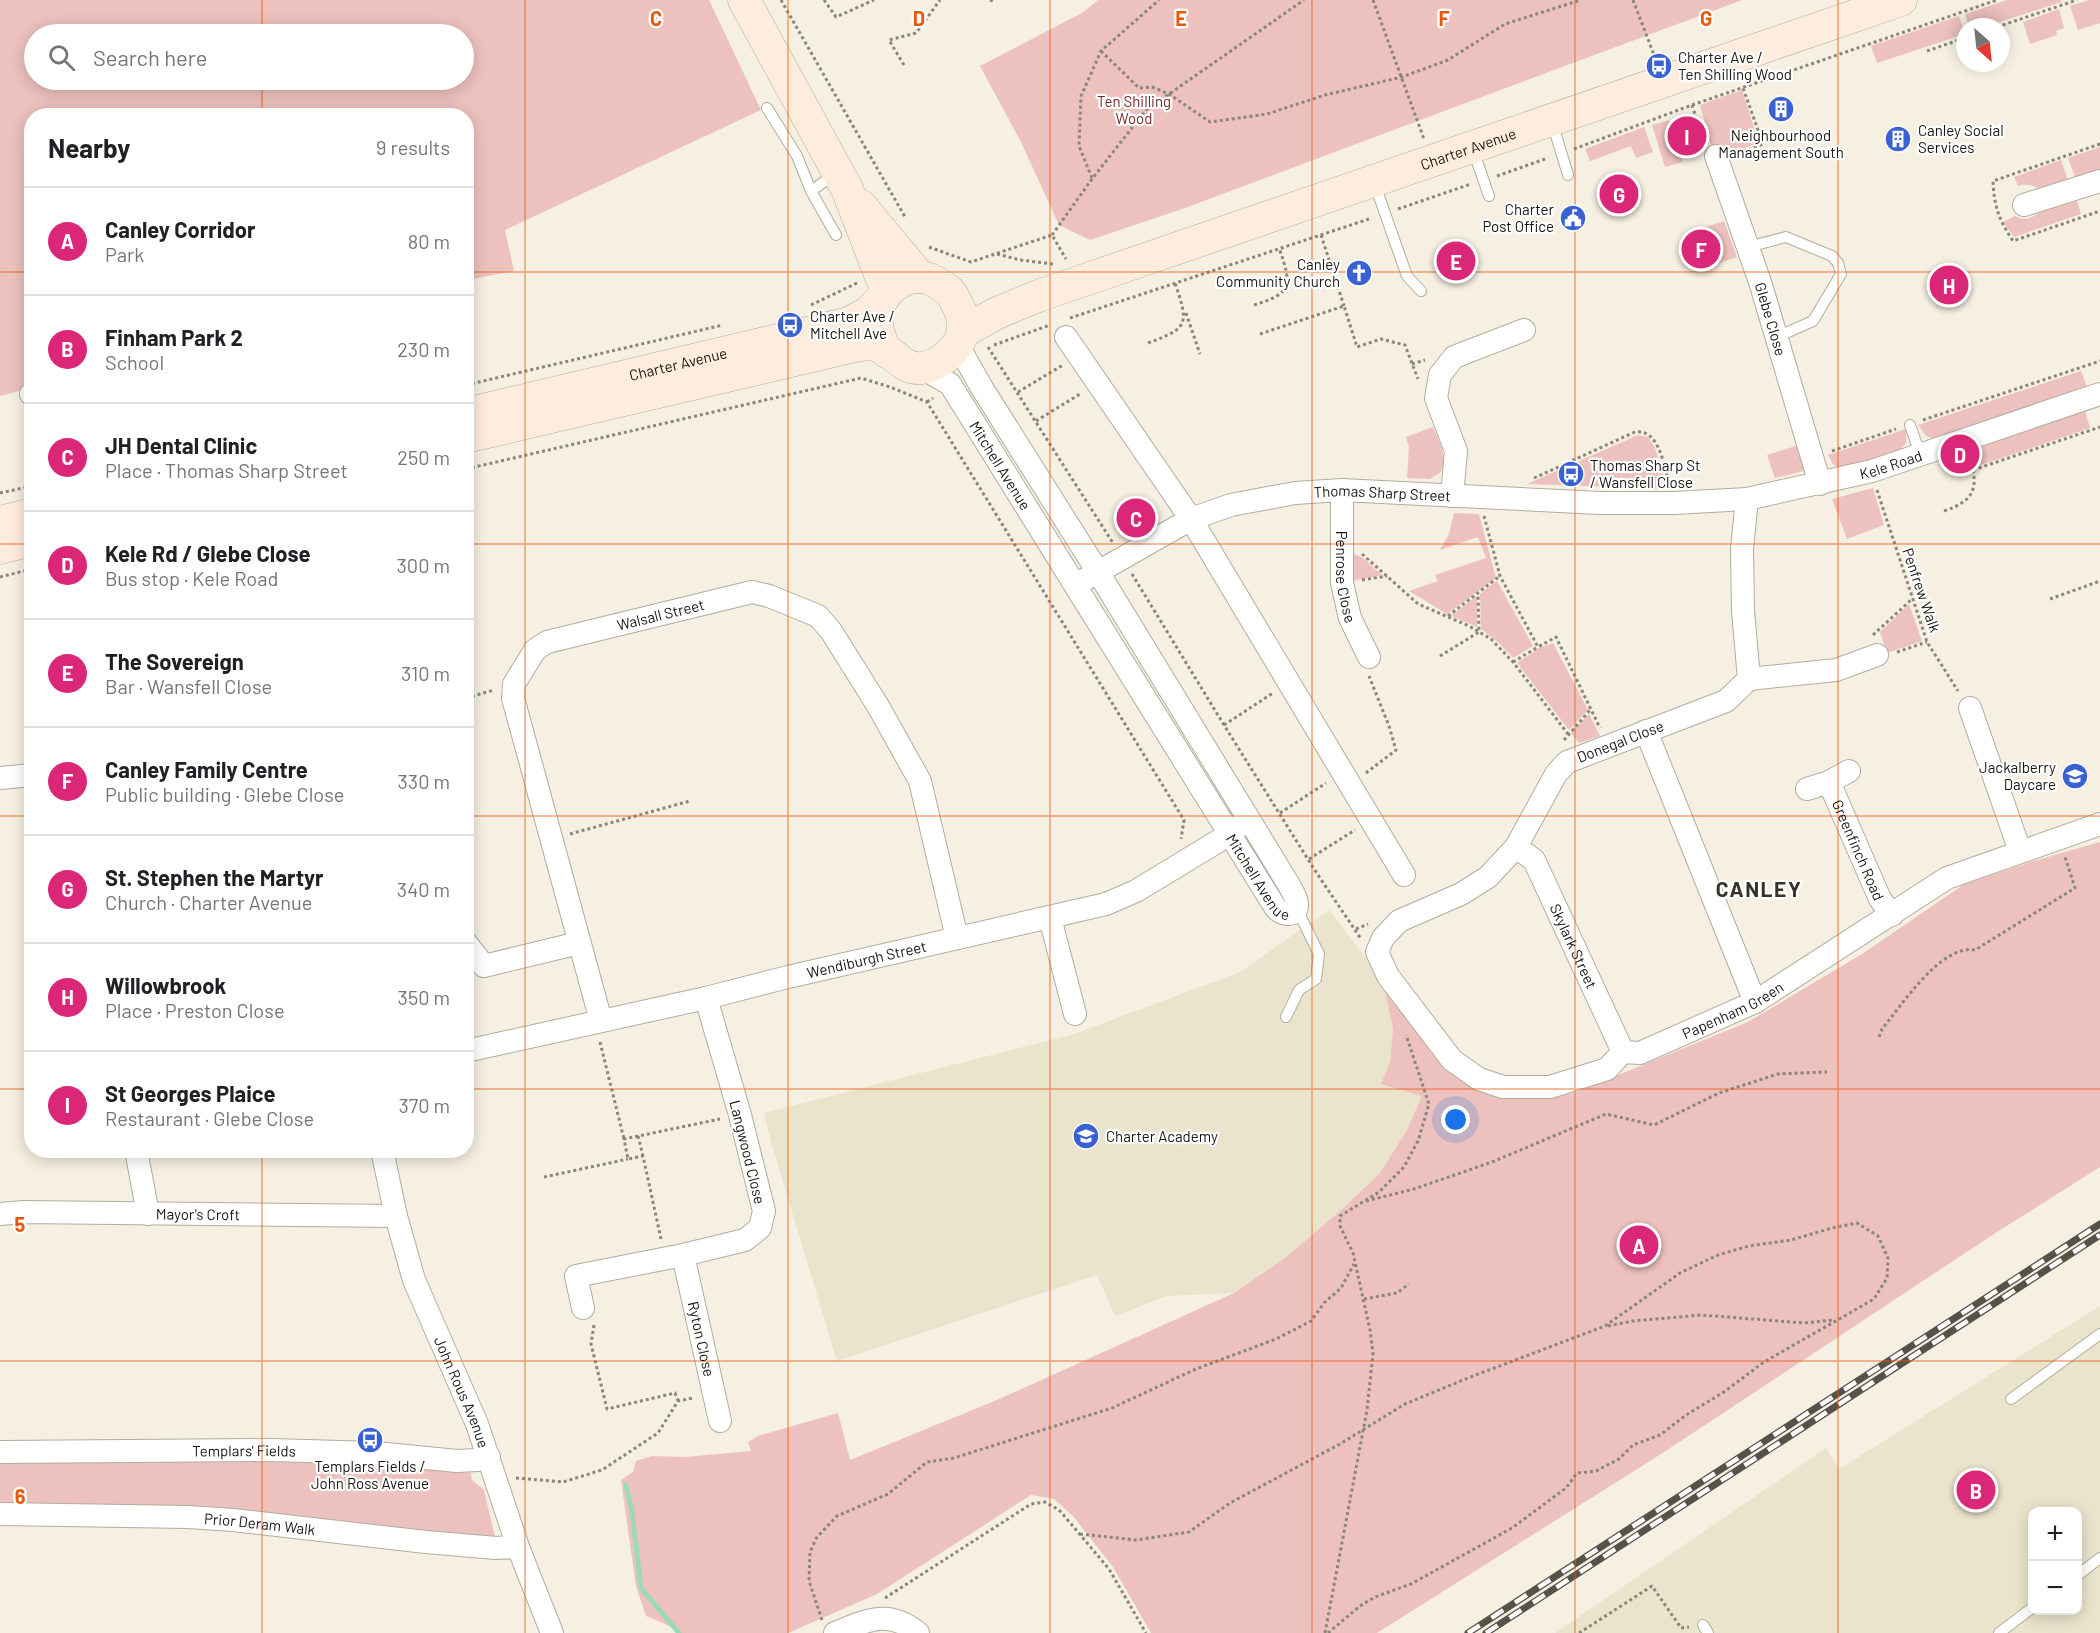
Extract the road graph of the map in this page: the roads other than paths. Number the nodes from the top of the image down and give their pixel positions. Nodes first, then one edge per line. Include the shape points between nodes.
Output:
1 (744, 0) edge
2 (1901, 0) edge
3 (767, 108) dead end
4 (1551, 119) junction
5 (1472, 147) junction
6 (1717, 158) road end
7 (1568, 175) dead end
8 (842, 180) junction
9 (1373, 181) junction
10 (2100, 181) edge
11 (811, 192) junction
12 (1489, 196) dead end
13 (2024, 205) dead end
14 (836, 235) dead end
15 (1748, 247) junction
16 (920, 277) junction
17 (877, 290) junction
18 (1421, 291) dead end
19 (950, 292) junction
20 (1038, 296) junction
21 (1524, 330) dead end
22 (1066, 337) dead end
23 (1777, 337) junction
24 (970, 341) junction
25 (887, 352) junction
26 (922, 368) junction
27 (2100, 393) edge
28 (474, 412) edge
29 (1910, 425) road end
30 (474, 435) edge
31 (1920, 454) junction
32 (1820, 484) junction
33 (1342, 490) junction
34 (1452, 496) junction
35 (1747, 499) junction
36 (1710, 502) joint
37 (24, 516) edge
38 (1191, 519) junction
39 (0, 522) edge
40 (24, 542) edge
41 (0, 548) edge
42 (1098, 572) junction
43 (1075, 585) junction
44 (1877, 655) road end
45 (1369, 657) road end
46 (1749, 680) junction
47 (1970, 708) road end
48 (1646, 731) junction
49 (24, 776) edge
50 (0, 778) edge
51 (1807, 789) dead end
52 (1247, 818) junction
53 (2100, 824) edge
54 (1230, 834) junction
55 (1516, 847) junction
56 (2020, 851) junction
57 (1404, 875) dead end
58 (1297, 909) junction
59 (1892, 915) junction
60 (1050, 918) junction
61 (957, 938) junction
62 (579, 943) junction
63 (474, 953) edge
64 (706, 998) junction
65 (1755, 1002) junction
66 (1075, 1014) dead end
67 (1286, 1017) dead end
68 (598, 1021) junction
69 (474, 1049) edge
70 (1623, 1052) junction
71 (138, 1158) edge
72 (384, 1158) edge
73 (0, 1214) edge
74 (148, 1214) junction
75 (396, 1216) junction
76 (674, 1257) junction
77 (583, 1308) road end
78 (2100, 1334) edge
79 (2011, 1399) dead end
80 (720, 1421) dead end
81 (0, 1452) edge
82 (492, 1468) junction
83 (0, 1514) edge
84 (518, 1546) junction
85 (2100, 1558) edge
86 (2082, 1572) edge
87 (2028, 1611) edge
88 (829, 1629) edge
89 (552, 1633) edge
90 (918, 1633) edge
91 (1999, 1633) edge

1 - 8 street
2 - 4 street, Charter Avenue
3 - 11 lane via 797,156
4 - 5 street, Charter Avenue
4 - 7 lane
5 - 9 street, Charter Avenue
5 - 12 lane
6 - 15 street, Glebe Close
8 - 11 lane
8 - 16 street via 898,230
8 - 17 street
9 - 18 lane via 1407,276
9 - 20 street, Charter Avenue via 1075,273
10 - 13 street
11 - 14 lane
15 - 23 street, Glebe Close
15 - 23 lane via 1786,237 1832,256 1838,263 1841,274 1813,321
16 - 17 street
16 - 19 street via 935,281
17 - 25 street via 879,339
17 - 28 street, Charter Avenue via 869,312 849,323
19 - 20 street, Charter Avenue
19 - 24 street
20 - 24 street, Charter Avenue via 997,313
21 - 34 street via 1454,357 1440,375 1436,398 1456,451
22 - 38 street
23 - 32 street, Glebe Close
24 - 26 street
24 - 42 street, Mitchell Avenue via 982,388
25 - 26 street via 908,367
25 - 30 street, Charter Avenue via 878,346 855,346
26 - 43 street, Mitchell Avenue via 950,384
27 - 31 street, Kele Road
29 - 31 lane
31 - 32 street, Kele Road
32 - 35 street, Kele Road
33 - 34 street, Thomas Sharp Street
33 - 38 street, Thomas Sharp Street via 1295,493 1231,505
33 - 45 street, Penrose Close via 1342,583 1350,618
34 - 36 street, Thomas Sharp Street via 1600,503
35 - 36 street, Kele Road
35 - 46 street via 1742,549
37 - 39 street
38 - 42 street, Thomas Sharp Street
38 - 57 street
40 - 41 street
42 - 43 street, Thomas Sharp Street
42 - 52 street, Mitchell Avenue
43 - 54 street, Mitchell Avenue
44 - 46 street via 1836,670
46 - 48 street, Donegal Close via 1726,701
47 - 56 street
48 - 55 street, Donegal Close via 1567,762 1556,774
48 - 65 street
49 - 50 street
51 - 59 street, Greenfinch Road via 1839,776 1880,899
52 - 54 street, Wendiburgh Street
52 - 58 street, Mitchell Avenue via 1297,900
53 - 56 street, Papenham Green
54 - 58 street, Mitchell Avenue via 1279,912 1290,914
54 - 60 street, Wendiburgh Street via 1136,891 1106,904
55 - 70 street, Skylark Street via 1534,860
55 - 70 street, Donegal Close via 1488,877 1461,894 1399,921 1383,938 1377,952 1388,976 1452,1060 1495,1084 1550,1087 1607,1069
56 - 59 street, Papenham Green via 1947,878
58 - 67 lane via 1319,954 1316,979 1299,990
59 - 65 street, Papenham Green
60 - 61 street, Wendiburgh Street
60 - 66 street
61 - 62 street, Walsall Street via 920,781 878,706 818,616 752,592 547,642 535,650 514,684 513,698
61 - 64 street, Wendiburgh Street
62 - 63 street via 484,966
62 - 68 street
64 - 68 street, Wendiburgh Street
64 - 76 street, Langwood Close via 764,1211 760,1228 745,1240
65 - 70 street, Papenham Green via 1640,1053
68 - 69 street, Wendiburgh Street
71 - 74 street
72 - 75 street, John Rous Avenue
73 - 74 street, Mayor's Croft
74 - 75 street, Mayor's Croft
75 - 82 street, John Rous Avenue via 414,1280 477,1424
76 - 77 street, Langwood Close via 576,1276
76 - 80 street, Ryton Close
78 - 79 lane
81 - 82 street, Templars' Fields via 291,1450 477,1460
82 - 84 street, John Rous Avenue
83 - 84 street, Prior Deram Walk via 188,1517 426,1542
84 - 89 street, John Rous Avenue
85 - 86 lane
87 - 91 lane
88 - 90 street via 883,1617

